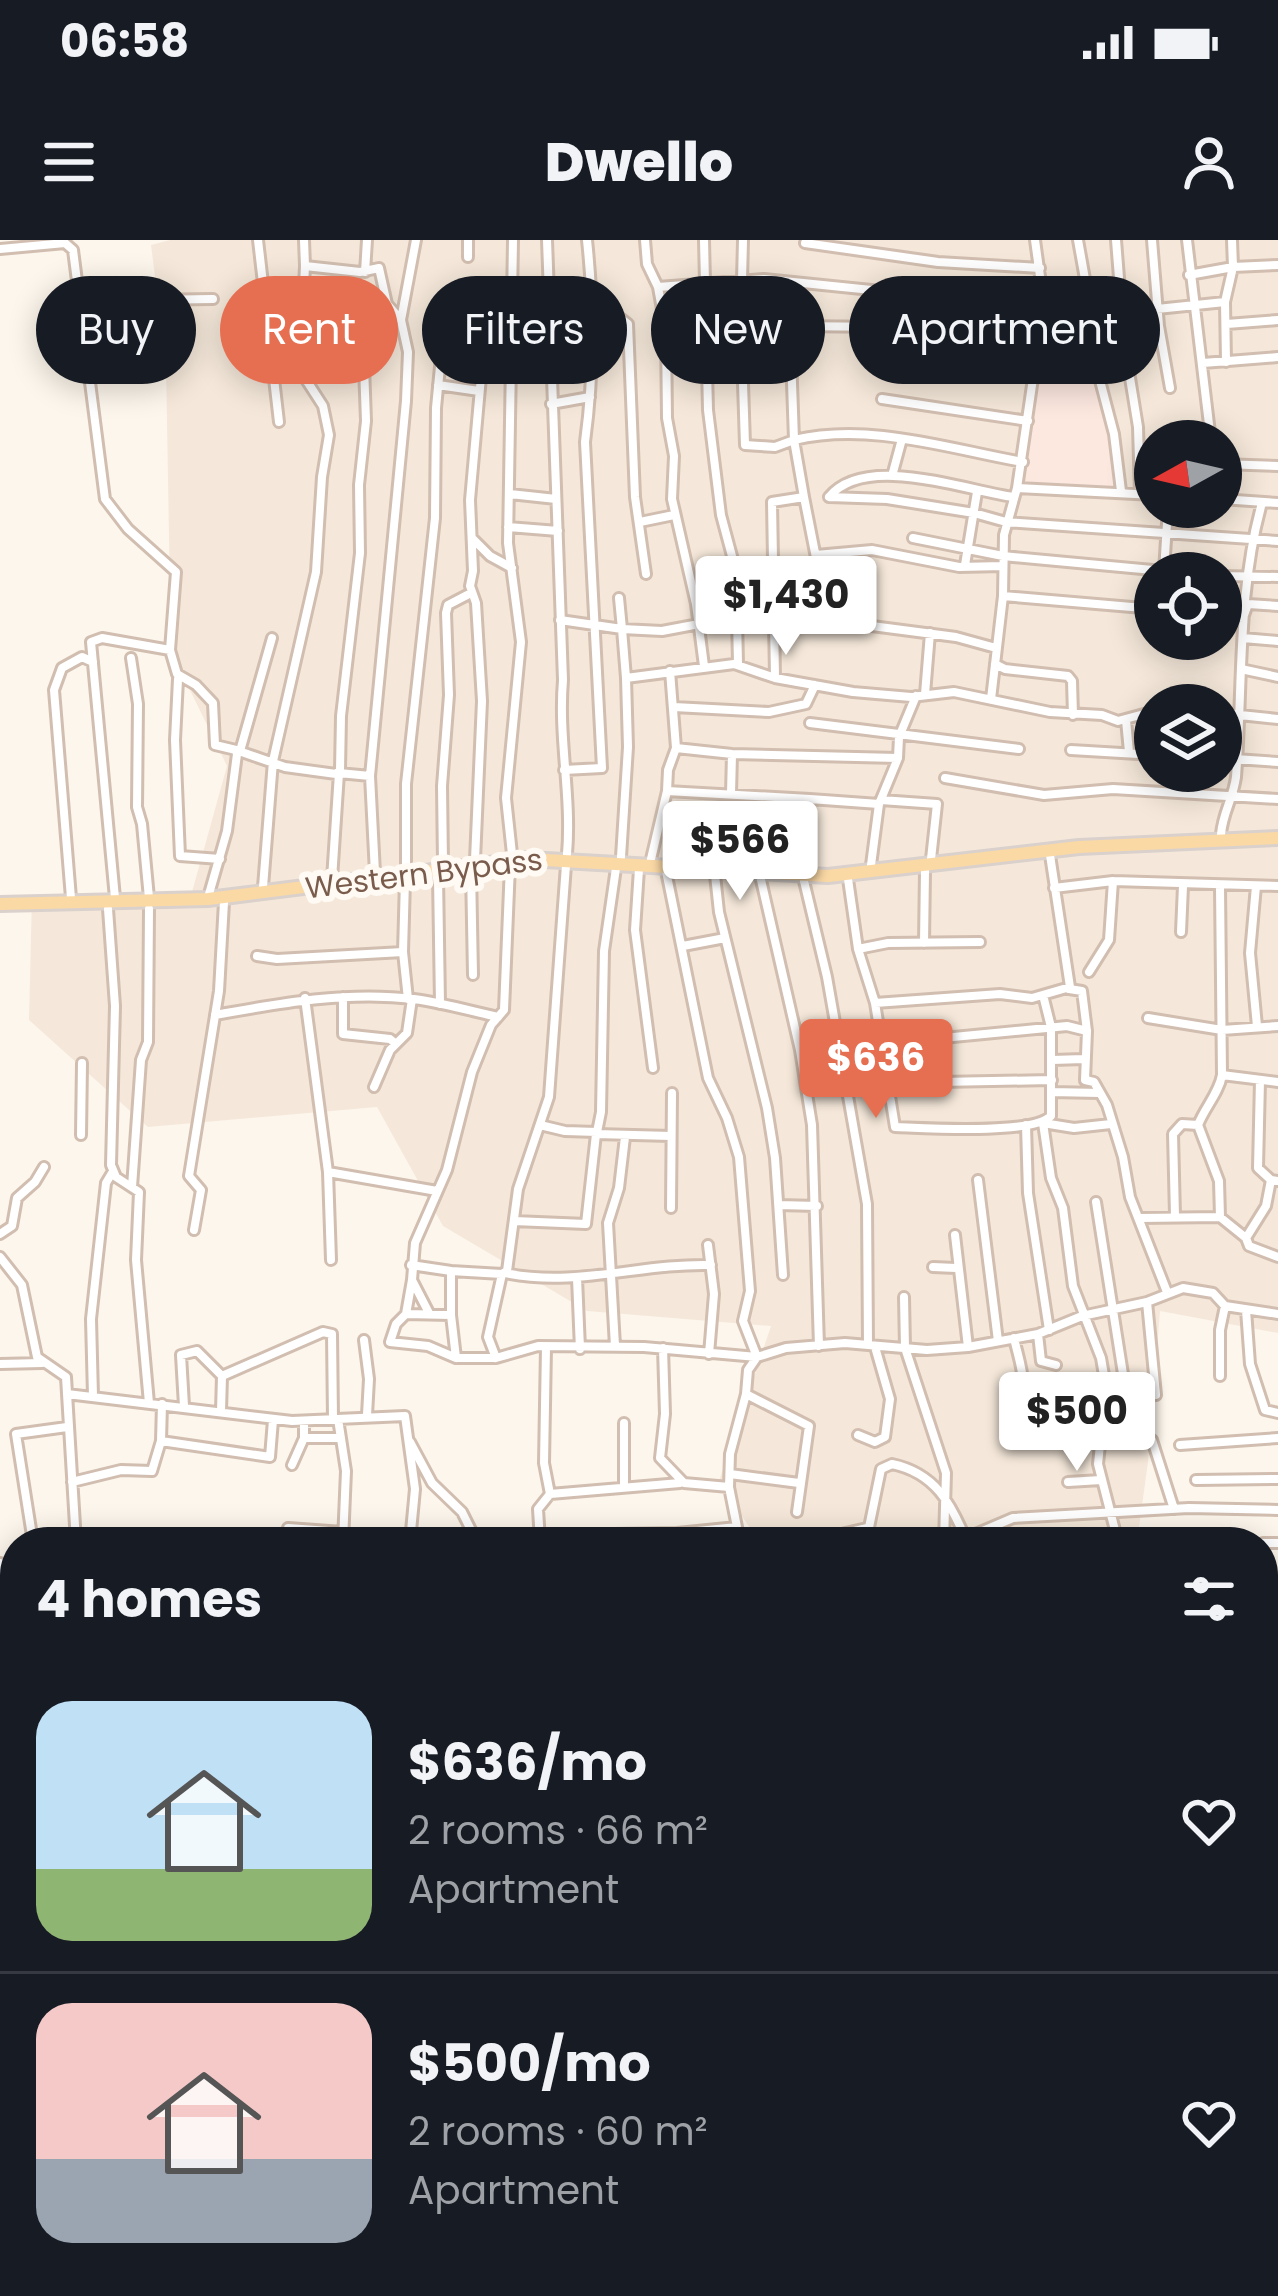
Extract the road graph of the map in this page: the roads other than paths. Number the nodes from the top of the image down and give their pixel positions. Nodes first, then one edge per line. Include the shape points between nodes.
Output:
1 (258, 240) edge
2 (304, 240) edge
3 (367, 240) edge
4 (416, 240) edge
5 (468, 240) edge
6 (513, 240) edge
7 (547, 240) edge
8 (587, 240) edge
9 (645, 240) edge
10 (704, 240) edge
11 (743, 240) edge
12 (1035, 240) edge
13 (1078, 240) edge
14 (1116, 240) edge
15 (1152, 240) edge
16 (1187, 240) edge
17 (1245, 240) edge
18 (805, 242) edge
19 (1232, 242) edge
20 (831, 243) edge
21 (865, 245) edge
22 (0, 249) edge
23 (468, 256) dead end
24 (1278, 265) edge
25 (305, 266) junction
26 (1233, 267) junction
27 (1040, 268) junction
28 (365, 272) junction
29 (1189, 275) junction
30 (76, 276) edge
31 (383, 276) edge
32 (512, 276) edge
33 (592, 276) edge
34 (652, 276) edge
35 (703, 276) edge
36 (740, 276) edge
37 (1041, 276) edge
38 (1083, 276) edge
39 (1119, 276) edge
40 (1155, 276) edge
41 (196, 299) edge
42 (213, 299) dead end
43 (1225, 302) junction
44 (1192, 304) junction
45 (1160, 309) edge
46 (398, 317) edge
47 (401, 320) junction
48 (1278, 320) edge
49 (627, 323) edge
50 (1227, 325) junction
51 (849, 326) edge
52 (1160, 327) edge
53 (1278, 357) edge
54 (1226, 362) junction
55 (1203, 363) junction
56 (91, 384) edge
57 (365, 384) edge
58 (481, 384) edge
59 (509, 384) edge
60 (591, 384) edge
61 (668, 384) edge
62 (707, 384) edge
63 (744, 384) edge
64 (1034, 384) edge
65 (1101, 384) edge
66 (1133, 384) edge
67 (438, 385) joint
68 (1170, 388) dead end
69 (479, 391) junction
70 (591, 397) junction
71 (882, 399) dead end
72 (551, 404) junction
73 (1136, 420) edge
74 (1209, 420) edge
75 (1028, 421) junction
76 (279, 422) dead end
77 (902, 439) junction
78 (794, 440) junction
79 (1023, 462) junction
80 (1242, 465) edge
81 (1278, 466) edge
82 (892, 476) junction
83 (1121, 491) junction
84 (977, 492) junction
85 (1015, 492) junction
86 (1134, 493) edge
87 (510, 494) junction
88 (804, 497) junction
89 (556, 499) junction
90 (1242, 501) edge
91 (1262, 502) junction
92 (1278, 503) edge
93 (974, 513) junction
94 (674, 515) junction
95 (1006, 522) junction
96 (640, 523) junction
97 (508, 527) junction
98 (1166, 528) edge
99 (558, 531) junction
100 (1166, 533) junction
101 (913, 538) dead end
102 (473, 539) junction
103 (1252, 539) junction
104 (1278, 541) edge
105 (969, 550) junction
106 (1165, 552) edge
107 (816, 555) junction
108 (1003, 561) junction
109 (965, 565) junction
110 (513, 568) junction
111 (1134, 570) edge
112 (646, 574) dead end
113 (820, 578) dead end
114 (1242, 578) edge
115 (1247, 578) junction
116 (1278, 578) edge
117 (471, 592) junction
118 (1003, 596) junction
119 (619, 598) dead end
120 (1278, 606) edge
121 (1134, 607) edge
122 (1243, 618) junction
123 (560, 620) junction
124 (826, 620) dead end
125 (699, 623) junction
126 (597, 625) junction
127 (622, 629) junction
128 (930, 633) junction
129 (272, 638) dead end
130 (1243, 638) junction
131 (1278, 641) edge
132 (996, 647) junction
133 (170, 650) junction
134 (131, 658) dead end
135 (93, 662) junction
136 (738, 664) junction
137 (995, 664) junction
138 (704, 666) junction
139 (1241, 669) junction
140 (670, 671) junction
141 (178, 677) junction
142 (775, 677) junction
143 (1278, 677) edge
144 (626, 678) junction
145 (1241, 684) edge
146 (815, 685) junction
147 (921, 695) junction
148 (991, 699) junction
149 (674, 707) junction
150 (1073, 715) junction
151 (1242, 716) edge
152 (1134, 718) edge
153 (1278, 719) edge
154 (1126, 720) junction
155 (810, 723) dead end
156 (899, 737) junction
157 (676, 748) junction
158 (1019, 749) dead end
159 (238, 750) junction
160 (1071, 750) dead end
161 (1129, 752) junction
162 (1134, 752) edge
163 (732, 754) junction
164 (898, 758) junction
165 (1242, 759) edge
166 (273, 761) junction
167 (1278, 762) edge
168 (563, 770) junction
169 (339, 773) junction
170 (370, 776) junction
171 (945, 778) dead end
172 (667, 790) junction
173 (1234, 792) edge
174 (731, 794) junction
175 (1233, 797) junction
176 (1278, 799) edge
177 (810, 800) junction
178 (880, 802) junction
179 (1221, 834) dead end
180 (1278, 838) edge
181 (512, 854) dead end
182 (1050, 856) dead end
183 (621, 857) dead end
184 (220, 859) junction
185 (931, 859) dead end
186 (475, 860) dead end
187 (651, 860) dead end
188 (443, 864) dead end
189 (509, 865) dead end
190 (871, 865) dead end
191 (616, 868) dead end
192 (639, 869) dead end
193 (797, 869) dead end
194 (471, 870) dead end
195 (666, 871) dead end
196 (925, 871) dead end
197 (375, 873) dead end
198 (715, 875) dead end
199 (438, 876) dead end
200 (332, 879) dead end
201 (848, 879) dead end
202 (761, 880) dead end
203 (804, 881) dead end
204 (1113, 881) junction
205 (1183, 886) junction
206 (1256, 886) junction
207 (1278, 886) edge
208 (263, 887) dead end
209 (1220, 887) junction
210 (1054, 888) junction
211 (209, 894) dead end
212 (71, 898) dead end
213 (115, 898) dead end
214 (224, 902) dead end
215 (0, 904) edge
216 (108, 909) dead end
217 (1180, 932) dead end
218 (725, 938) junction
219 (980, 942) dead end
220 (924, 943) junction
221 (683, 946) junction
222 (858, 949) junction
223 (403, 952) junction
224 (257, 956) dead end
225 (1089, 972) dead end
226 (473, 975) dead end
227 (1069, 989) junction
228 (1043, 995) junction
229 (343, 997) junction
230 (304, 998) junction
231 (410, 999) junction
232 (875, 1003) junction
233 (440, 1004) junction
234 (215, 1015) junction
235 (499, 1018) junction
236 (1148, 1018) dead end
237 (1257, 1026) junction
238 (1278, 1026) edge
239 (1051, 1028) junction
240 (1222, 1030) junction
241 (1087, 1031) junction
242 (396, 1044) junction
243 (881, 1044) junction
244 (1084, 1059) junction
245 (1052, 1060) junction
246 (82, 1063) dead end
247 (653, 1068) dead end
248 (1222, 1075) junction
249 (1052, 1080) junction
250 (1260, 1080) junction
251 (1278, 1082) edge
252 (888, 1083) junction
253 (374, 1087) dead end
254 (1051, 1092) junction
255 (672, 1093) dead end
256 (1100, 1093) junction
257 (540, 1124) junction
258 (1043, 1124) junction
259 (1111, 1124) junction
260 (1026, 1125) junction
261 (1198, 1125) junction
262 (596, 1134) junction
263 (81, 1135) dead end
264 (671, 1136) junction
265 (625, 1138) junction
266 (44, 1167) dead end
267 (113, 1172) junction
268 (328, 1172) junction
269 (978, 1180) dead end
270 (1275, 1180) edge
271 (132, 1187) junction
272 (437, 1191) junction
273 (1096, 1202) dead end
274 (779, 1205) junction
275 (817, 1206) junction
276 (671, 1208) dead end
277 (1174, 1216) junction
278 (1220, 1216) junction
279 (1140, 1218) junction
280 (514, 1221) junction
281 (194, 1230) dead end
282 (0, 1234) edge
283 (955, 1235) dead end
284 (1246, 1238) junction
285 (708, 1245) dead end
286 (0, 1257) edge
287 (1278, 1257) edge
288 (331, 1260) dead end
289 (411, 1264) junction
290 (711, 1265) junction
291 (933, 1267) dead end
292 (956, 1268) junction
293 (452, 1271) junction
294 (504, 1274) junction
295 (610, 1275) junction
296 (783, 1275) dead end
297 (577, 1278) junction
298 (412, 1280) junction
299 (1167, 1292) junction
300 (904, 1297) dead end
301 (1147, 1302) junction
302 (1225, 1306) junction
303 (1114, 1309) junction
304 (1246, 1310) junction
305 (429, 1313) junction
306 (406, 1314) junction
307 (1278, 1314) edge
308 (451, 1315) junction
309 (1082, 1316) junction
310 (1049, 1330) junction
311 (1038, 1334) junction
312 (1014, 1338) junction
313 (364, 1340) dead end
314 (998, 1341) junction
315 (615, 1346) junction
316 (819, 1346) junction
317 (871, 1346) junction
318 (546, 1347) junction
319 (968, 1347) junction
320 (663, 1348) junction
321 (905, 1348) junction
322 (580, 1349) junction
323 (709, 1354) junction
324 (757, 1357) junction
325 (456, 1358) junction
326 (496, 1358) junction
327 (43, 1363) junction
328 (0, 1364) edge
329 (1056, 1365) dead end
330 (1123, 1374) dead end
331 (222, 1376) junction
332 (1220, 1376) dead end
333 (67, 1394) junction
334 (746, 1394) junction
335 (1156, 1395) dead end
336 (93, 1396) junction
337 (149, 1403) junction
338 (162, 1404) junction
339 (184, 1406) junction
340 (221, 1412) junction
341 (1278, 1413) edge
342 (367, 1415) junction
343 (1010, 1416) dead end
344 (335, 1419) junction
345 (273, 1420) junction
346 (304, 1420) junction
347 (624, 1423) dead end
348 (67, 1426) junction
349 (858, 1435) dead end
350 (304, 1438) junction
351 (341, 1438) junction
352 (1278, 1438) edge
353 (1152, 1440) dead end
354 (161, 1441) junction
355 (410, 1441) junction
356 (1180, 1444) dead end
357 (662, 1463) junction
358 (292, 1465) dead end
359 (730, 1474) junction
360 (1278, 1479) edge
361 (1100, 1480) junction
362 (1196, 1480) dead end
363 (72, 1481) junction
364 (1069, 1481) dead end
365 (662, 1483) junction
366 (684, 1483) junction
367 (799, 1483) junction
368 (625, 1486) junction
369 (729, 1487) junction
370 (550, 1494) junction
371 (945, 1499) junction
372 (1174, 1509) junction
373 (1278, 1510) edge
374 (797, 1513) dead end
375 (1113, 1513) junction
376 (31, 1527) edge
377 (75, 1527) edge
378 (343, 1527) edge
379 (411, 1527) edge
380 (470, 1527) edge
381 (540, 1527) edge
382 (737, 1527) edge
383 (867, 1527) edge
384 (944, 1527) edge
385 (960, 1527) edge
386 (994, 1527) edge
387 (1115, 1527) edge

1 - 76 street
2 - 25 street
3 - 28 street
4 - 47 street
5 - 23 street
6 - 32 street
7 - 72 street
8 - 33 street
9 - 34 street
10 - 35 street
11 - 36 street
12 - 27 street
13 - 38 street
14 - 39 street
15 - 40 street
16 - 29 street
17 - 19 street
18 - 20 street
19 - 26 street
20 - 21 street
21 - 27 street via 938,262
22 - 30 street via 70,245
24 - 26 street
25 - 28 street
25 - 166 street via 303,375 323,406 329,435 316,572
26 - 29 street
26 - 43 street
27 - 37 street
28 - 31 street via 379,268
29 - 44 street
41 - 42 street
43 - 44 street
43 - 50 street
44 - 45 street
44 - 55 street
46 - 47 street
47 - 170 street via 406,401
48 - 50 street
49 - 96 street
50 - 54 street
51 - 78 street via 791,325
52 - 68 street
53 - 54 street
54 - 55 street
55 - 74 street
56 - 133 street via 105,500 176,572
57 - 169 street via 360,553
58 - 69 street
59 - 87 street
60 - 70 street
61 - 94 street
62 - 136 street via 718,498 736,571
63 - 78 street via 746,445
64 - 75 street
65 - 83 street
66 - 73 street
67 - 69 street
67 - 223 street via 435,518 406,784
69 - 102 street
70 - 72 street
70 - 126 street via 585,442
71 - 75 street
72 - 89 street
75 - 79 street
77 - 78 street
77 - 79 street
77 - 82 street
78 - 88 street
79 - 85 street
80 - 81 street
82 - 84 street
82 - 93 street via 856,478 829,497
83 - 85 street
83 - 86 street
84 - 85 street
84 - 93 street
85 - 95 street
87 - 89 street
87 - 97 street
88 - 107 street
88 - 142 street via 772,502
89 - 99 street
90 - 91 street
91 - 92 street
91 - 103 street
93 - 95 street
93 - 105 street
94 - 96 street
94 - 125 street
95 - 100 street
95 - 108 street
96 - 112 street
97 - 99 street
97 - 110 street
98 - 100 street
99 - 123 street
100 - 103 street
100 - 106 street
101 - 105 street
102 - 110 street
102 - 117 street
103 - 104 street
103 - 115 street
105 - 108 street
105 - 109 street
107 - 109 street via 872,550
107 - 113 street
108 - 109 street
108 - 111 street
108 - 118 street
110 - 181 street via 521,642 507,781
114 - 115 street
115 - 116 street
115 - 122 street
117 - 186 street via 481,670
117 - 188 street via 446,613
118 - 121 street
118 - 132 street
119 - 127 street
120 - 122 street via 1248,604
122 - 130 street
123 - 126 street
123 - 168 street
124 - 128 street
125 - 127 street
125 - 138 street
126 - 127 street
126 - 168 street via 602,768
127 - 144 street
128 - 132 street
128 - 147 street
129 - 159 street
130 - 131 street
130 - 139 street
132 - 137 street
133 - 135 street via 95,639
133 - 141 street
134 - 271 street via 149,903 148,1042
135 - 212 street via 82,657 62,668 54,690
135 - 213 street
136 - 138 street
136 - 142 street
137 - 148 street
137 - 150 street via 1068,676
138 - 140 street
139 - 143 street
139 - 145 street
140 - 144 street
140 - 149 street
141 - 159 street via 213,704 215,745
141 - 184 street via 180,856
142 - 146 street
144 - 183 street
146 - 147 street
146 - 149 street via 806,704 769,712
147 - 148 street
147 - 156 street
148 - 150 street
149 - 157 street
150 - 154 street
151 - 153 street
152 - 154 street
154 - 161 street
155 - 156 street
156 - 158 street
156 - 164 street
157 - 163 street
157 - 172 street
159 - 166 street
159 - 184 street
160 - 161 street
161 - 162 street
163 - 164 street
163 - 174 street
164 - 178 street
165 - 167 street
166 - 169 street
166 - 208 street
168 - 257 street via 569,812 554,1062
169 - 170 street
169 - 200 street
170 - 197 street
171 - 175 street via 1044,795 1113,789
172 - 174 street
172 - 187 street
173 - 175 street
174 - 177 street
175 - 176 street
175 - 179 street
177 - 178 street
177 - 193 street
178 - 185 street via 938,804
178 - 190 street
180 - 215 main road, Western Bypass via 1079,847 827,876 528,859 208,899
182 - 210 street
184 - 211 street
189 - 235 street via 508,983
191 - 262 street
192 - 247 street via 634,930
194 - 226 street
195 - 221 street
196 - 220 street
198 - 218 street
199 - 233 street
201 - 222 street
202 - 275 street via 800,1050
203 - 317 street via 867,1204
204 - 205 street
204 - 210 street
204 - 225 street via 1108,940
205 - 209 street
205 - 217 street
206 - 207 street
206 - 209 street
206 - 237 street via 1250,953
209 - 240 street
210 - 227 street
214 - 234 street
216 - 267 street
218 - 221 street
218 - 274 street via 766,1108
219 - 220 street
220 - 222 street
221 - 324 street via 708,1078 739,1156 750,1267 743,1321
222 - 232 street
223 - 224 street
223 - 231 street
227 - 228 street
227 - 241 street via 1082,991
228 - 232 street
228 - 239 street
229 - 230 street
229 - 231 street
229 - 242 street via 343,1034
230 - 234 street
230 - 268 street
231 - 233 street
231 - 242 street via 407,1033
232 - 243 street
233 - 235 street
234 - 281 street via 189,1176 201,1190
235 - 272 street via 472,1072
236 - 240 street
237 - 238 street
237 - 240 street
239 - 241 street
239 - 243 street
239 - 245 street
240 - 248 street
241 - 244 street
242 - 253 street
243 - 252 street
244 - 245 street
244 - 256 street via 1085,1081
245 - 249 street
246 - 263 street
248 - 250 street
248 - 261 street
249 - 252 street
249 - 254 street
250 - 251 street
250 - 270 street via 1256,1155 1258,1168
252 - 260 street via 898,1129
254 - 256 street
254 - 258 street
255 - 264 street
256 - 259 street
257 - 262 street
257 - 280 street
258 - 259 street
258 - 260 street
258 - 309 street
259 - 279 street
260 - 310 street
261 - 277 street via 1182,1124 1173,1134
261 - 278 street via 1219,1181
262 - 265 street
262 - 280 street via 586,1224
264 - 265 street
264 - 276 street
265 - 295 street via 608,1223
266 - 282 street
267 - 271 street
267 - 336 street via 91,1319
268 - 272 street
268 - 288 street
269 - 314 street
270 - 284 street
271 - 337 street via 139,1192 136,1260
272 - 289 street
273 - 303 street
274 - 275 street
274 - 296 street
275 - 316 street
277 - 278 street
277 - 279 street
278 - 284 street
279 - 299 street
280 - 294 street
283 - 292 street
284 - 287 street
285 - 290 street
286 - 327 street via 22,1285
289 - 293 street
289 - 298 street
290 - 295 street
290 - 323 street
291 - 292 street
292 - 319 street
293 - 294 street
293 - 308 street
294 - 297 street
294 - 326 street via 488,1337
295 - 297 street
295 - 315 street
297 - 322 street
298 - 305 street
298 - 306 street
299 - 301 street
299 - 302 street via 1207,1291
300 - 321 street
301 - 303 street
301 - 335 street
302 - 304 street
302 - 332 street
303 - 309 street
303 - 330 street
304 - 307 street
304 - 341 street via 1255,1385 1265,1410
305 - 306 street
305 - 308 street
306 - 325 street via 390,1342
308 - 325 street
309 - 310 street
309 - 361 street via 1106,1387
310 - 311 street
311 - 312 street
311 - 329 street via 1041,1360
312 - 314 street
312 - 343 street via 1024,1378
313 - 342 street
314 - 319 street
315 - 320 street
315 - 322 street
316 - 317 street
316 - 324 street
317 - 321 street
317 - 349 street via 890,1399 886,1437
318 - 322 street
318 - 326 street
318 - 370 street
319 - 321 street
320 - 323 street
320 - 357 street
321 - 371 street via 945,1465
323 - 324 street
324 - 334 street
325 - 326 street
327 - 328 street
327 - 333 street via 66,1375
331 - 339 street via 197,1351 181,1355
331 - 340 street
331 - 344 street via 332,1334
333 - 336 street
333 - 348 street
334 - 359 street
334 - 367 street via 809,1426
336 - 337 street
337 - 338 street
338 - 339 street
338 - 354 street
339 - 340 street
340 - 345 street
342 - 344 street
342 - 355 street via 405,1416
344 - 346 street
344 - 351 street
345 - 346 street
345 - 354 street via 270,1457
346 - 350 street
347 - 368 street
348 - 363 street
348 - 376 street via 16,1434
350 - 351 street
350 - 358 street
351 - 378 street
352 - 356 street
353 - 372 street
354 - 363 street via 152,1471
355 - 379 street
355 - 380 street via 432,1484
357 - 365 street
357 - 366 street
359 - 367 street
359 - 369 street
360 - 362 street
361 - 364 street
361 - 375 street
363 - 377 street
365 - 366 street
365 - 368 street
366 - 369 street
367 - 374 street
368 - 370 street
369 - 382 street
370 - 381 street via 539,1503
371 - 383 street via 922,1473 889,1464
371 - 384 street
371 - 385 street
372 - 373 street
372 - 375 street
375 - 386 street via 1013,1518
375 - 387 street

